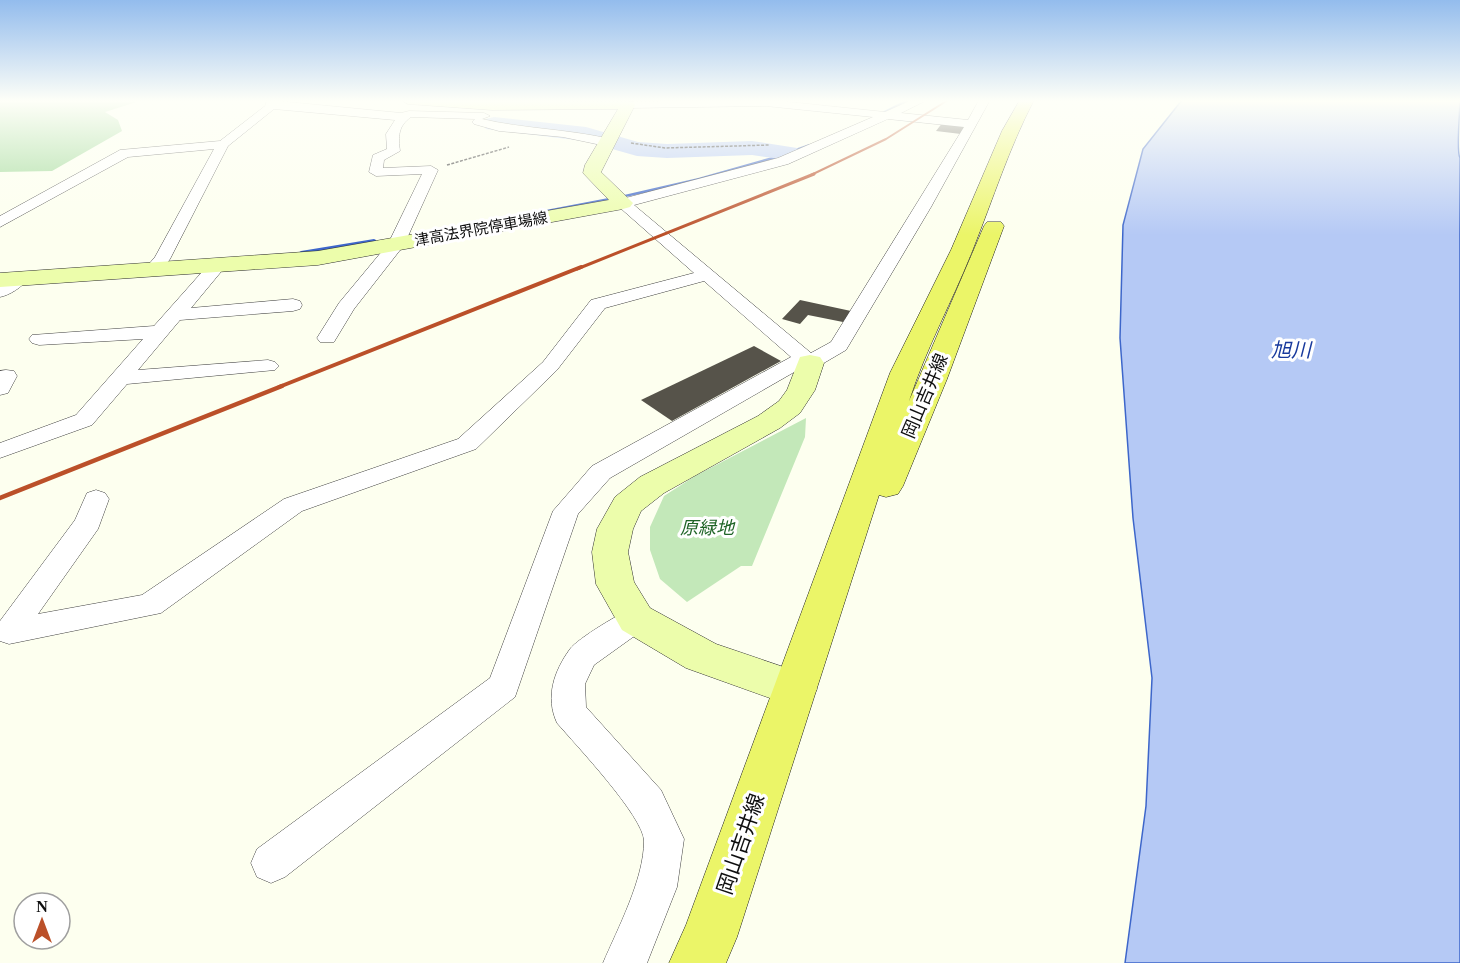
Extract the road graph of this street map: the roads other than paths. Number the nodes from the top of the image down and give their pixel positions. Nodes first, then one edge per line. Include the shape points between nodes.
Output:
1 (213, 145) edge
2 (222, 145) edge
3 (393, 145) edge
4 (605, 145) edge
5 (818, 145) edge
6 (958, 145) edge
7 (1004, 145) edge
8 (1022, 145) edge
9 (619, 199) junction
10 (0, 222) edge
11 (398, 239) junction
12 (157, 266) junction
13 (216, 267) junction
14 (706, 275) junction
15 (10, 279) edge
16 (0, 292) edge
17 (293, 305) dead end
18 (176, 315) junction
19 (159, 332) junction
20 (327, 338) dead end
21 (39, 339) dead end
22 (807, 360) junction
23 (268, 366) dead end
24 (121, 378) junction
25 (0, 451) edge
26 (96, 499) dead end
27 (636, 619) junction
28 (795, 689) junction
29 (271, 863) dead end
30 (625, 963) edge
31 (697, 963) edge

1 - 10 street via 125,153
2 - 12 street
3 - 11 street via 394,151 378,158 376,172 431,170
4 - 9 main road via 592,173
5 - 9 street via 783,161
6 - 22 street via 839,346
7 - 28 main road, 岡山吉井線 via 962,250 904,373
8 - 28 main road, 岡山吉井線 via 984,254 933,379
9 - 11 main road, 津高法界院停車場線
9 - 14 street
11 - 13 main road, 津高法界院停車場線 via 318,258
11 - 20 street
12 - 13 main road, 津高法界院停車場線
12 - 15 main road, 津高法界院停車場線
13 - 18 street
14 - 22 street
14 - 26 street via 598,304 550,366 467,444 293,505 150,605 9,632 88,522
15 - 16 street
17 - 18 street
18 - 19 street
19 - 21 street
19 - 24 street
22 - 27 main road via 801,390 790,407 652,485 627,505 615,529 610,552 615,584
22 - 29 street via 601,472 566,511 503,687
23 - 24 street
24 - 25 street via 84,420
27 - 28 main road via 701,656
27 - 30 street via 582,656 568,684 569,712 648,803 664,839 656,886
28 - 31 main road, 岡山吉井線

